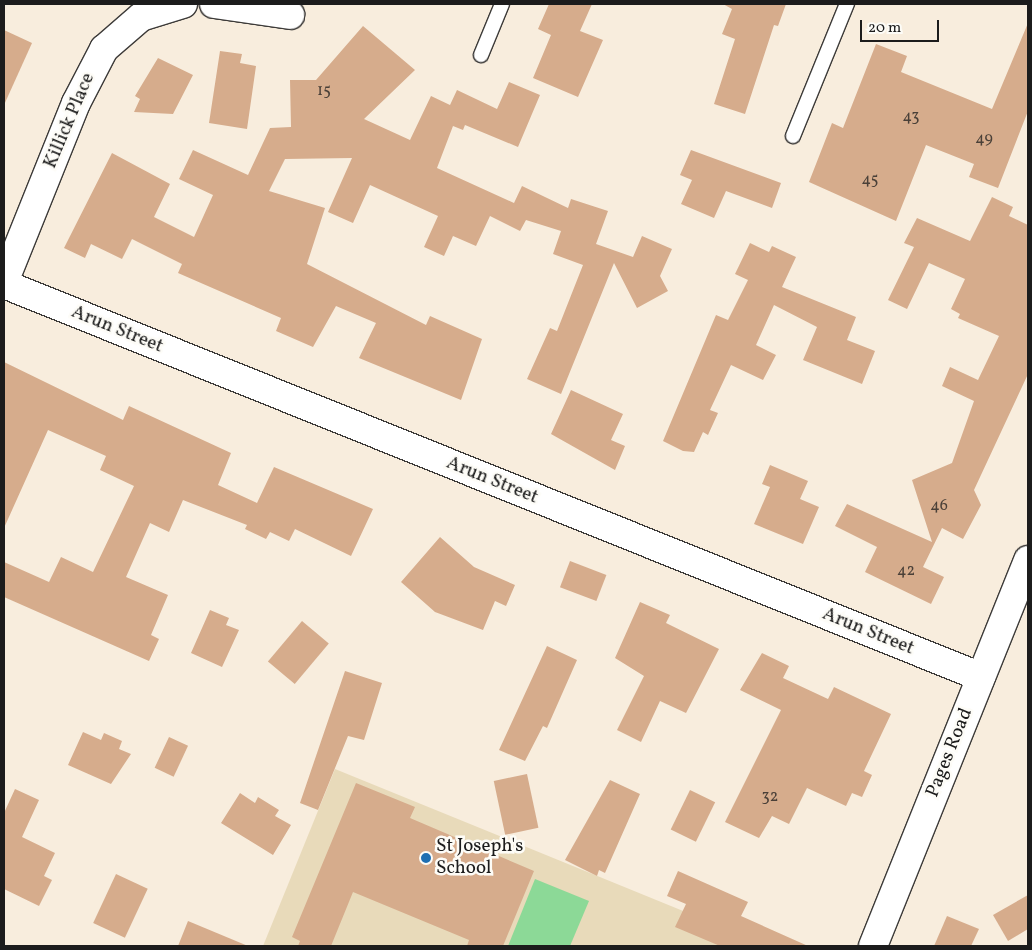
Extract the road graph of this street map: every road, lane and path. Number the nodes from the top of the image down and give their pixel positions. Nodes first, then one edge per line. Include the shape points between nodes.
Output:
1 (183, 4) edge
2 (214, 4) edge
3 (502, 4) edge
4 (846, 4) edge
5 (290, 15) dead end
6 (481, 55) dead end
7 (793, 136) dead end
8 (4, 283) edge
9 (1028, 560) edge
10 (981, 677) junction
11 (873, 946) edge

1 - 8 street, Killick Place via 141,17 104,49 76,102
2 - 5 street
3 - 6 lane
4 - 7 lane
8 - 10 street, Arun Street
9 - 10 street, Pages Road
10 - 11 street, Pages Road

